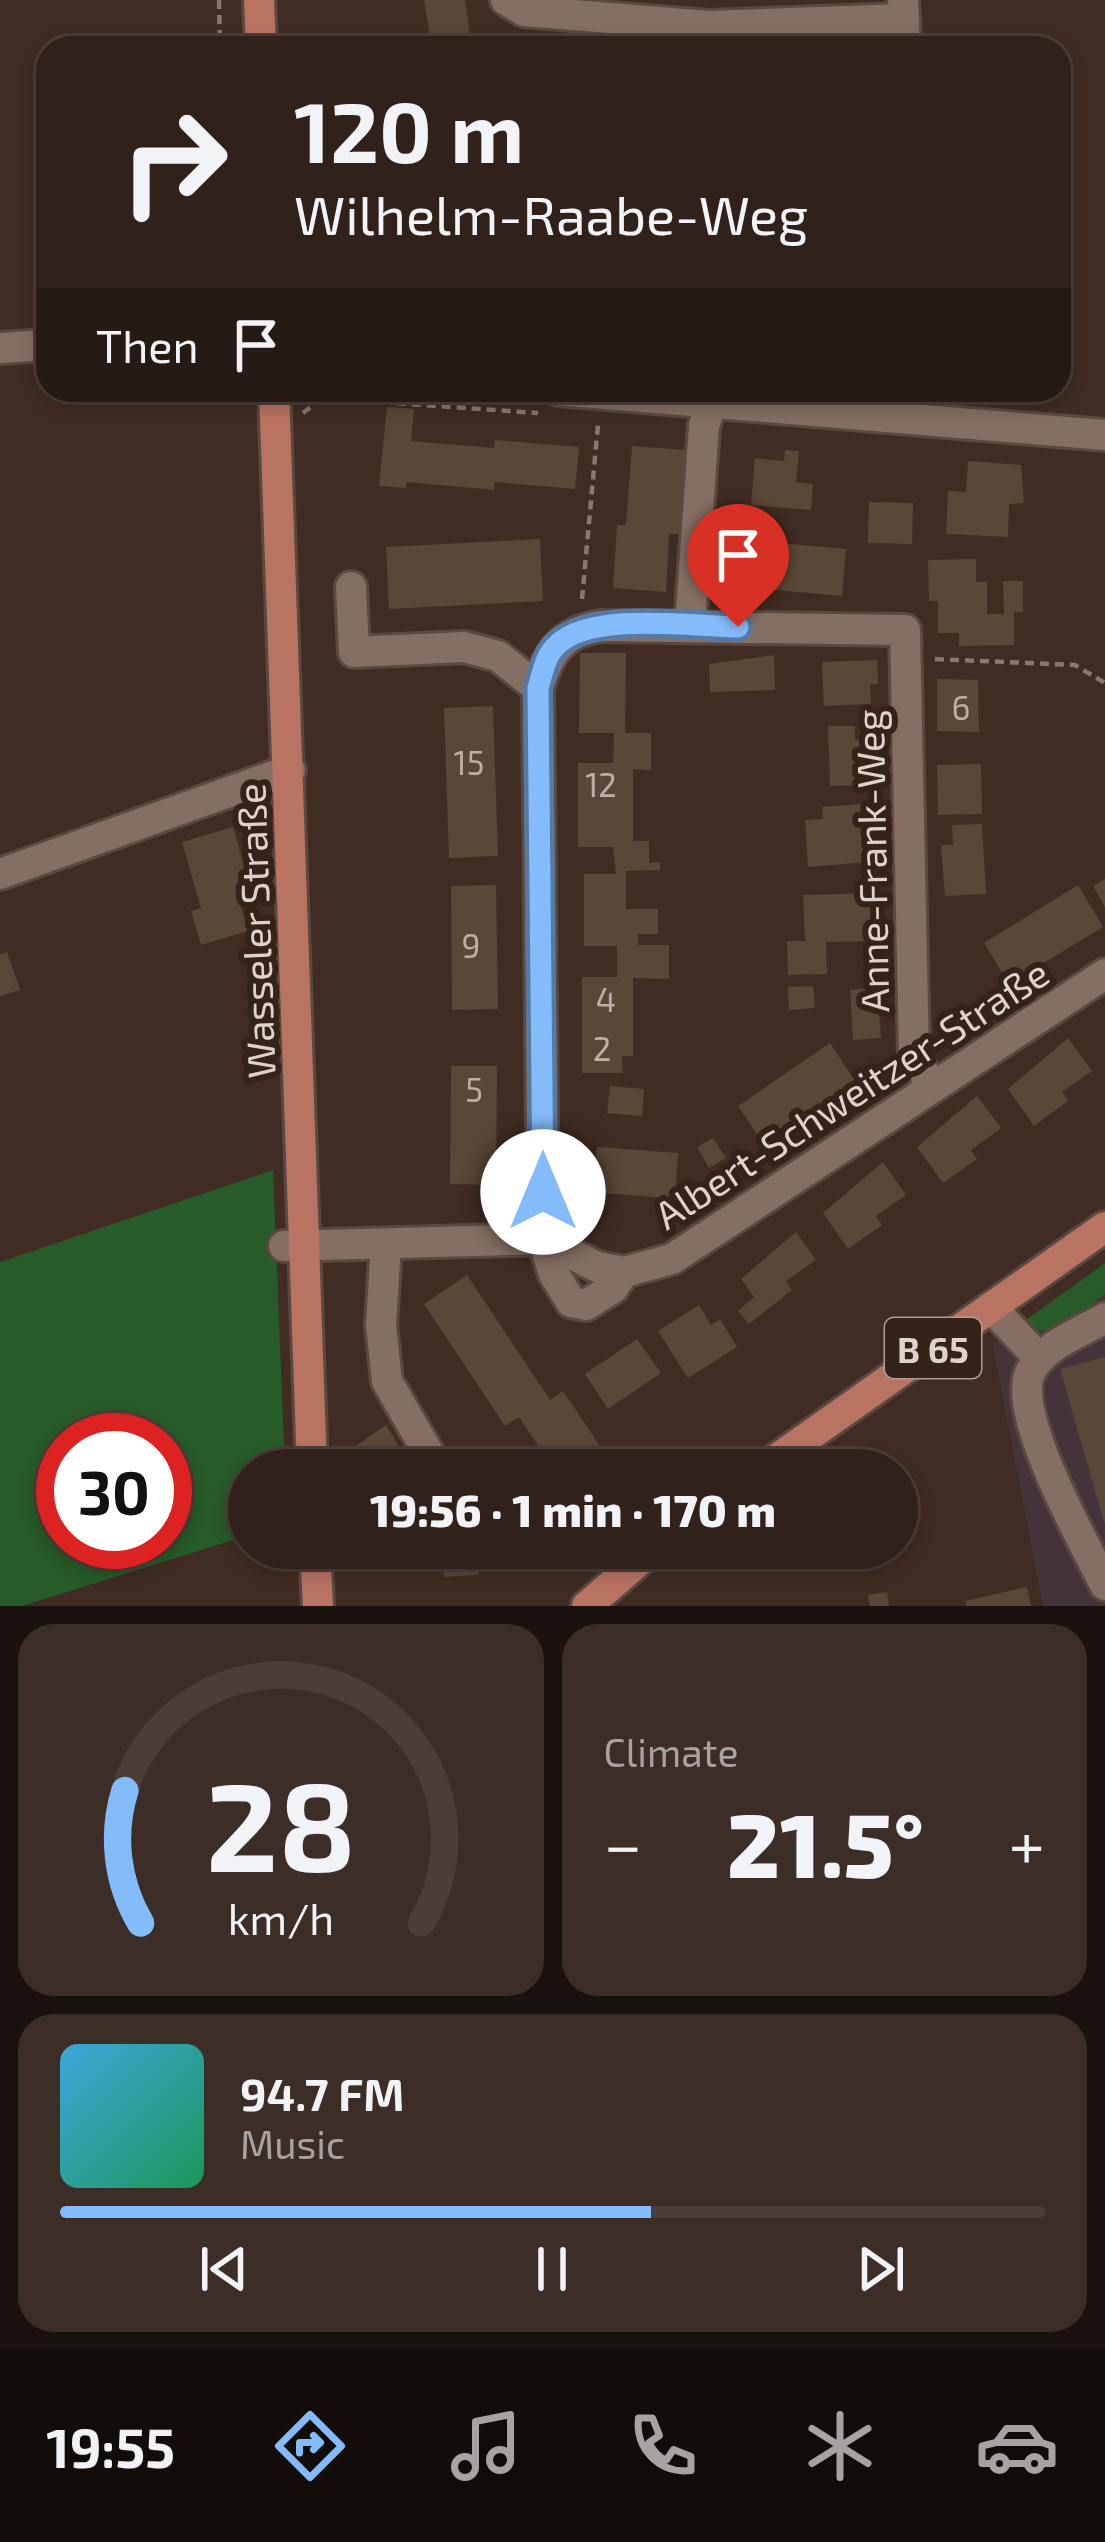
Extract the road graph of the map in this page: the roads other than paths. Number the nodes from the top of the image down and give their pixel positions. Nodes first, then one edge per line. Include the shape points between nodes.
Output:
1 (259, 0) edge
2 (506, 0) edge
3 (904, 22) edge
4 (260, 36) edge
5 (703, 36) edge
6 (723, 36) edge
7 (36, 346) edge
8 (0, 348) edge
9 (275, 402) edge
10 (712, 402) edge
11 (774, 402) edge
12 (1105, 435) edge
13 (351, 586) dead end
14 (690, 626) junction
15 (538, 688) junction
16 (290, 770) junction
17 (0, 874) edge
18 (1105, 974) edge
19 (932, 1086) junction
20 (1105, 1227) edge
21 (543, 1239) junction
22 (386, 1244) junction
23 (294, 1246) junction
24 (624, 1272) junction
25 (991, 1307) junction
26 (1105, 1318) edge
27 (1039, 1358) junction
28 (310, 1449) edge
29 (426, 1449) edge
30 (791, 1449) edge
31 (316, 1569) edge
32 (630, 1569) edge
33 (1105, 1585) edge
34 (318, 1606) edge
35 (587, 1606) edge

1 - 4 main road
2 - 5 street via 524,10
3 - 6 street
7 - 8 street
9 - 16 main road, Wasseler Straße
10 - 14 street
11 - 12 street
13 - 15 street via 354,652 464,647 498,656
14 - 15 street via 584,628 546,658
14 - 19 street, Anne-Frank-Weg via 905,644 914,1056
15 - 21 street
16 - 17 street
16 - 23 main road, Wasseler Straße
18 - 19 street, Albert-Schweitzer-Straße
19 - 24 street, Albert-Schweitzer-Straße via 672,1259
20 - 25 main road, B 65
21 - 22 street, Albert-Schweitzer-Straße
21 - 24 street, Albert-Schweitzer-Straße
21 - 24 street via 572,1302 586,1305
22 - 23 street, Albert-Schweitzer-Straße
22 - 29 street via 387,1381
23 - 28 main road, Wasseler Straße
25 - 27 street
25 - 30 main road, B 65
26 - 27 street
27 - 33 street via 1026,1396 1050,1471
31 - 34 main road
32 - 35 main road

